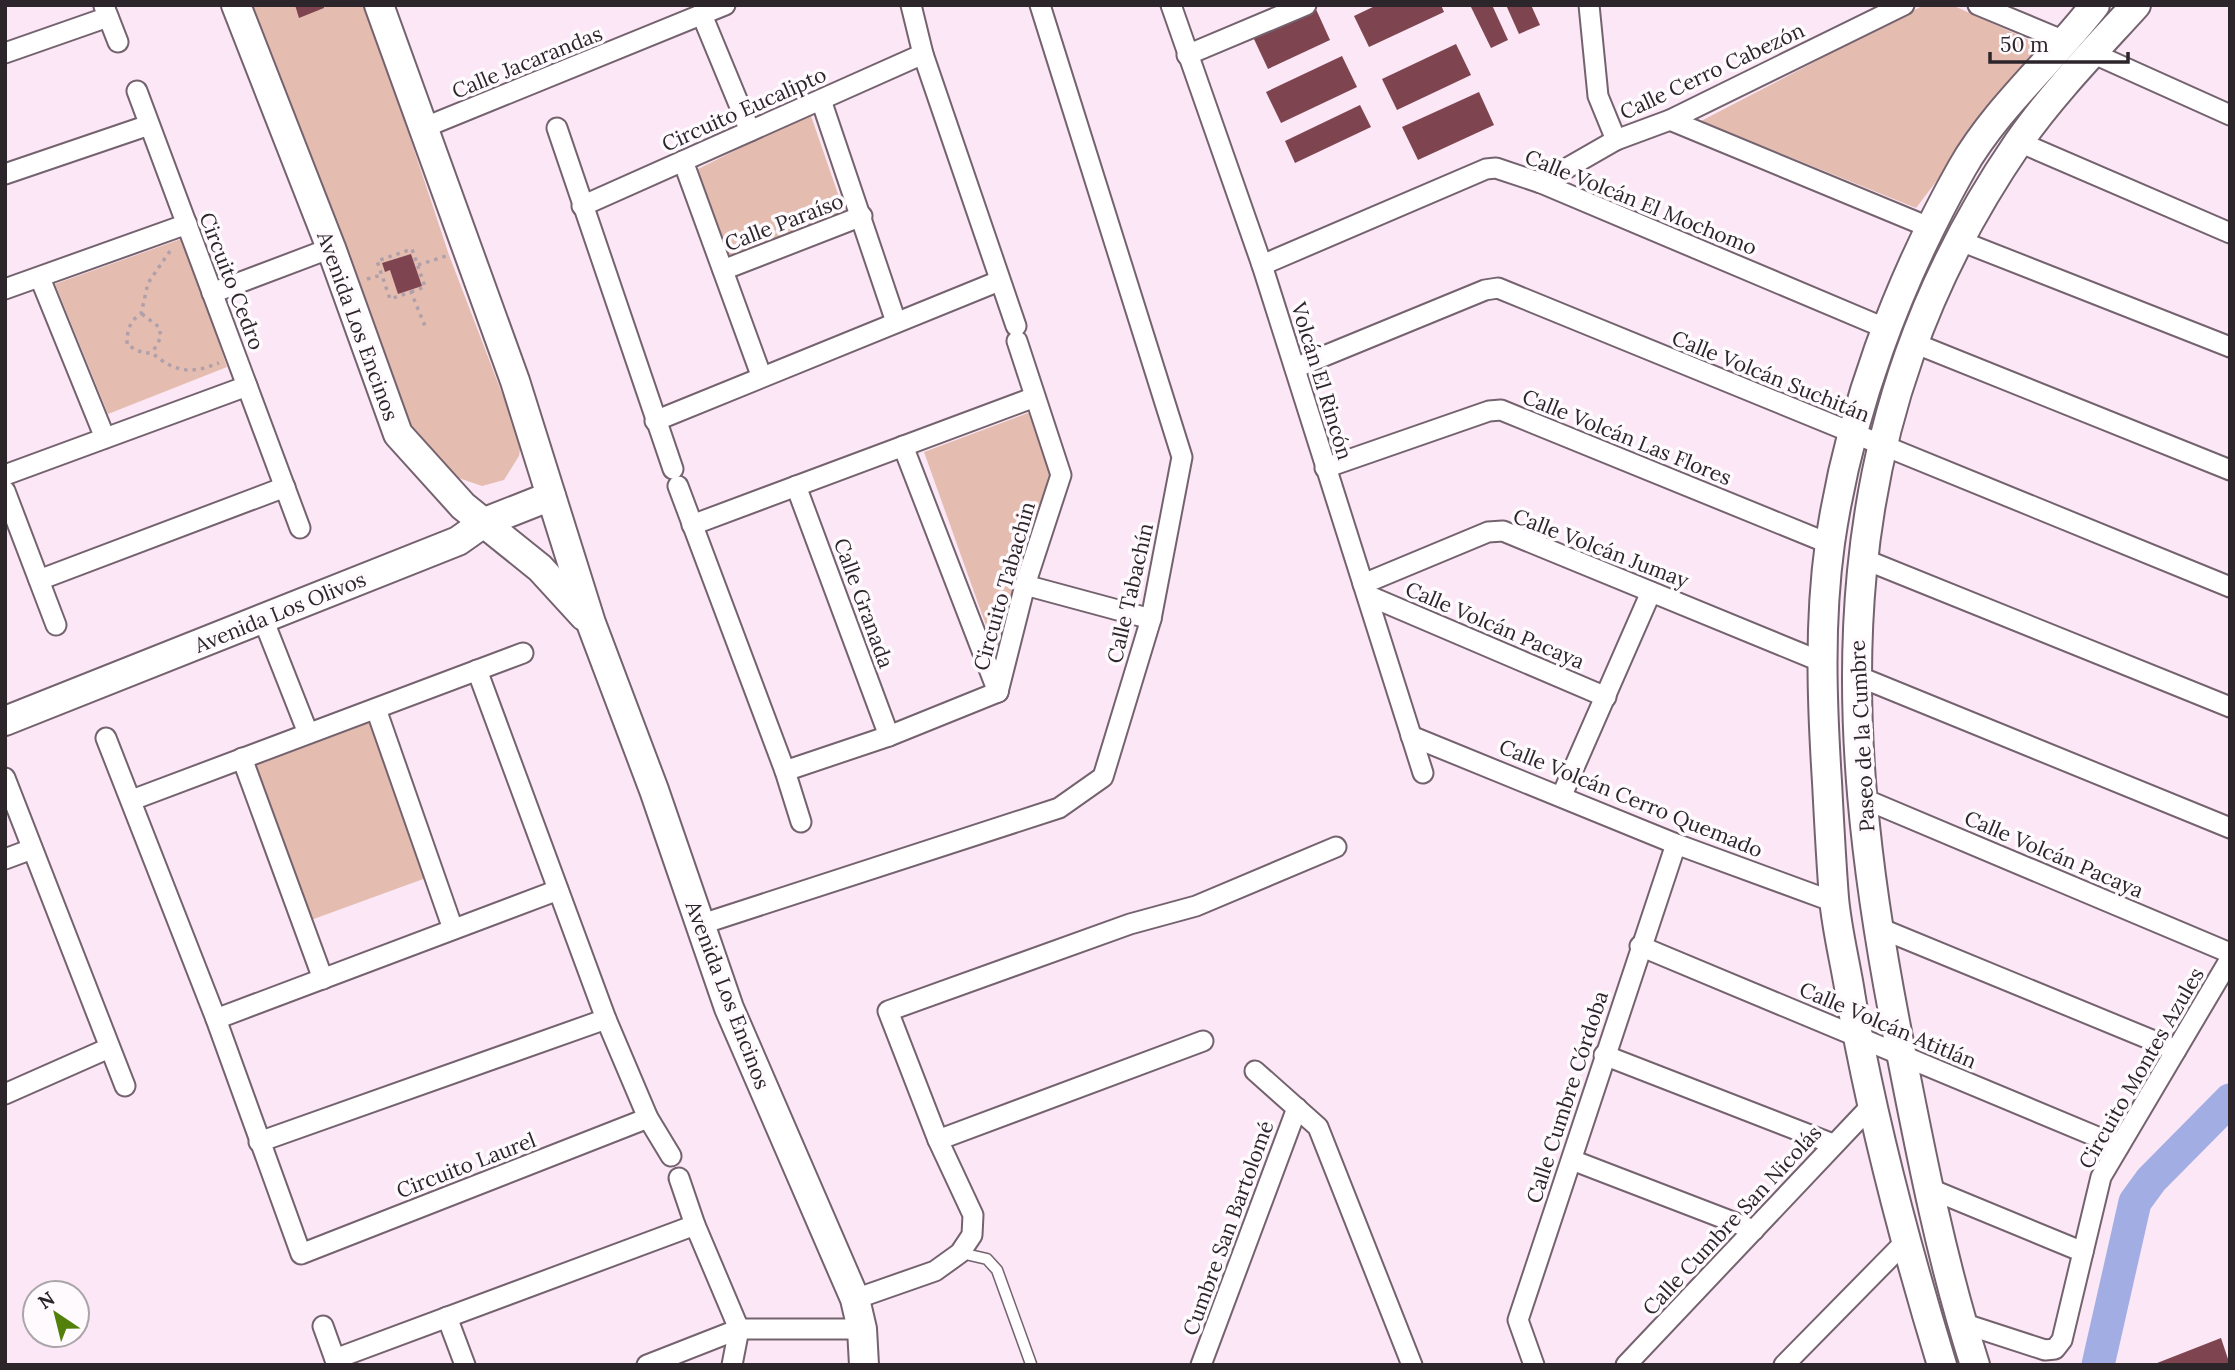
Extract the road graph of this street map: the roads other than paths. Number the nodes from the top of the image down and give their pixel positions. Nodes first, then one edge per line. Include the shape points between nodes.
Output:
1 (236, 5) edge
2 (379, 5) edge
3 (725, 5) edge
4 (911, 5) edge
5 (1040, 5) edge
6 (1171, 5) edge
7 (1306, 5) edge
8 (1589, 5) edge
9 (1904, 5) edge
10 (1978, 5) edge
11 (2095, 5) edge
12 (2136, 5) edge
13 (106, 11) edge
14 (702, 15) junction
15 (118, 42) dead end
16 (2080, 48) junction
17 (5, 52) edge
18 (923, 54) junction
19 (1187, 55) junction
20 (137, 91) dead end
21 (821, 100) junction
22 (2230, 115) edge
23 (1670, 120) junction
24 (149, 125) junction
25 (423, 128) junction
26 (557, 128) dead end
27 (750, 131) junction
28 (1616, 140) junction
29 (2019, 142) junction
30 (683, 161) junction
31 (5, 174) edge
32 (1541, 183) junction
33 (582, 206) junction
34 (862, 216) junction
35 (187, 225) junction
36 (1931, 228) junction
37 (2230, 233) edge
38 (1958, 240) junction
39 (331, 248) junction
40 (1262, 265) junction
41 (723, 270) junction
42 (40, 278) junction
43 (999, 281) junction
44 (5, 289) edge
45 (212, 293) junction
46 (896, 322) junction
47 (1887, 329) junction
48 (1914, 343) junction
49 (2230, 347) edge
50 (1295, 368) junction
51 (761, 375) junction
52 (247, 386) junction
53 (1035, 397) junction
54 (655, 421) junction
55 (1851, 433) junction
56 (105, 438) junction
57 (1880, 445) junction
58 (903, 446) junction
59 (1325, 468) junction
60 (2230, 470) edge
61 (5, 475) edge
62 (796, 486) junction
63 (285, 487) junction
64 (5, 491) edge
65 (551, 496) junction
66 (485, 522) junction
67 (692, 525) junction
68 (300, 528) dead end
69 (1830, 544) junction
70 (1861, 558) junction
71 (39, 580) junction
72 (1025, 585) junction
73 (2230, 587) edge
74 (1365, 590) junction
75 (1651, 592) junction
76 (263, 619) junction
77 (1151, 619) junction
78 (590, 623) junction
79 (56, 625) dead end
80 (523, 653) dead end
81 (1822, 662) junction
82 (477, 670) junction
83 (1855, 675) junction
84 (998, 692) junction
85 (1606, 697) junction
86 (2230, 707) edge
87 (376, 709) junction
88 (5, 721) edge
89 (308, 733) junction
90 (889, 736) junction
91 (1411, 736) junction
92 (106, 738) dead end
93 (242, 758) junction
94 (785, 771) junction
95 (1423, 773) dead end
96 (5, 778) edge
97 (1562, 795) junction
98 (1862, 798) junction
99 (132, 800) junction
100 (801, 822) dead end
101 (2230, 828) edge
102 (1676, 844) junction
103 (1336, 847) dead end
104 (32, 849) junction
105 (5, 859) edge
106 (558, 890) junction
107 (1834, 902) junction
108 (699, 925) junction
109 (1877, 927) junction
110 (453, 929) junction
111 (1640, 946) junction
112 (2230, 953) edge
113 (2230, 959) edge
114 (323, 979) junction
115 (216, 1018) junction
116 (606, 1019) junction
117 (1858, 1036) junction
118 (1203, 1041) dead end
119 (109, 1048) junction
120 (2176, 1050) junction
121 (1604, 1055) junction
122 (1902, 1056) junction
123 (1255, 1070) dead end
124 (125, 1086) dead end
125 (5, 1094) edge
126 (1871, 1106) junction
127 (1297, 1108) junction
128 (648, 1118) junction
129 (938, 1140) junction
130 (259, 1142) junction
131 (1833, 1144) junction
132 (2119, 1146) junction
133 (671, 1156) dead end
134 (1572, 1160) junction
135 (679, 1178) dead end
136 (1928, 1188) junction
137 (695, 1225) junction
138 (1754, 1230) junction
139 (1905, 1242) junction
140 (2083, 1252) junction
141 (960, 1253) junction
142 (855, 1299) junction
143 (447, 1317) junction
144 (1962, 1323) junction
145 (323, 1326) dead end
146 (739, 1329) junction
147 (862, 1329) junction
148 (336, 1362) edge
149 (1031, 1364) edge
150 (1941, 1364) edge
151 (465, 1365) edge
152 (647, 1365) edge
153 (732, 1365) edge
154 (864, 1365) edge
155 (1201, 1365) edge
156 (1412, 1365) edge
157 (1534, 1365) edge
158 (1626, 1365) edge
159 (1784, 1365) edge
160 (1975, 1365) edge

1 - 39 street, Avenida Los Encinos
2 - 25 street, Avenida Los Encinos
3 - 14 street, Calle Jacarandas
4 - 18 street
5 - 77 street, Calle Tabachín via 1182,457
6 - 19 street, Volcán El Rincón
7 - 19 street
8 - 28 street via 1598,96
9 - 23 street, Calle Cerro Cabezón
10 - 16 street
11 - 16 street, Paseo de la Cumbre
12 - 16 street, Paseo de la Cumbre
13 - 15 street
13 - 17 street
14 - 25 street, Calle Jacarandas
14 - 27 street
16 - 22 street
16 - 29 street, Paseo de la Cumbre
16 - 36 street, Paseo de la Cumbre via 2012,100 1964,164
18 - 21 street, Circuito Eucalipto
18 - 43 street
19 - 40 street, Volcán El Rincón
20 - 24 street, Circuito Cedro
21 - 27 street, Circuito Eucalipto
21 - 34 street
23 - 28 street, Calle Cerro Cabezón
23 - 36 street
24 - 31 street
24 - 35 street, Circuito Cedro
25 - 65 street, Avenida Los Encinos
26 - 33 street
27 - 30 street, Circuito Eucalipto
28 - 32 street, Calle Cerro Cabezón
29 - 37 street
29 - 38 street, Paseo de la Cumbre
30 - 33 street, Circuito Eucalipto
30 - 41 street
32 - 40 street, Calle Volcán El Mochomo via 1486,169
32 - 47 street, Calle Volcán El Mochomo
33 - 54 street
34 - 41 street, Calle Paraíso
34 - 46 street
35 - 42 street
35 - 45 street, Circuito Cedro
36 - 47 street, Paseo de la Cumbre
38 - 48 street, Paseo de la Cumbre
38 - 49 street
39 - 45 street
39 - 66 street, Avenida Los Encinos via 398,434 463,506
40 - 50 street, Volcán El Rincón
41 - 51 street
42 - 44 street
42 - 56 street
43 - 46 street
43 - 53 street, Circuito Tabachin
45 - 52 street, Circuito Cedro
46 - 51 street
47 - 55 street, Paseo de la Cumbre
48 - 57 street, Paseo de la Cumbre
48 - 60 street
50 - 55 street, Calle Volcán Suchitán via 1499,288
50 - 59 street, Volcán El Rincón
51 - 54 street
52 - 56 street
52 - 63 street, Circuito Cedro
53 - 58 street
53 - 72 street, Circuito Tabachin via 1060,475
54 - 67 street
55 - 57 street, Calle Volcán Suchitán
55 - 69 street, Paseo de la Cumbre
56 - 61 street
57 - 70 street, Paseo de la Cumbre
57 - 73 street, Calle Volcán Suchitán
58 - 62 street
58 - 84 street
59 - 69 street, Calle Volcán Las Flores via 1501,410
59 - 74 street, Volcán El Rincón
62 - 67 street
62 - 90 street, Calle Granada
63 - 68 street, Circuito Cedro
63 - 71 street
64 - 71 street
65 - 66 street, Avenida Los Olivos
65 - 78 street, Avenida Los Encinos
66 - 76 street, Avenida Los Olivos via 458,541
66 - 78 street, Avenida Los Encinos via 540,568
67 - 94 street
69 - 81 street, Paseo de la Cumbre
70 - 83 street, Paseo de la Cumbre
70 - 86 street
71 - 79 street
72 - 77 street
72 - 84 street, Circuito Tabachin
74 - 75 street, Calle Volcán Jumay via 1488,532 1503,531
74 - 85 street, Calle Volcán Pacaya
74 - 91 street, Volcán El Rincón
75 - 81 street, Calle Volcán Jumay
75 - 85 street
76 - 88 street, Avenida Los Olivos
76 - 89 street
77 - 108 street, Calle Tabachín via 1103,777 1059,808
78 - 108 street, Avenida Los Encinos via 654,790
80 - 82 street
81 - 107 street, Paseo de la Cumbre
82 - 87 street
82 - 106 street
83 - 98 street, Paseo de la Cumbre
83 - 101 street
84 - 90 street, Circuito Tabachin
85 - 97 street
87 - 89 street
87 - 110 street
89 - 93 street
90 - 94 street, Circuito Tabachin
91 - 95 street, Volcán El Rincón
91 - 97 street, Calle Volcán Cerro Quemado
92 - 99 street
93 - 99 street
93 - 114 street
94 - 100 street
96 - 104 street
97 - 102 street, Calle Volcán Cerro Quemado
98 - 109 street, Paseo de la Cumbre
98 - 112 street, Calle Volcán Pacaya
99 - 115 street
102 - 107 street, Calle Volcán Cerro Quemado
102 - 111 street, Calle Cumbre Córdoba
103 - 129 street via 1196,906 1130,923 888,1011
104 - 105 street
104 - 119 street
106 - 110 street
106 - 116 street
107 - 117 street, Paseo de la Cumbre
108 - 142 street, Avenida Los Encinos via 729,1007
109 - 120 street
109 - 122 street, Paseo de la Cumbre
110 - 114 street
111 - 117 street, Calle Volcán Atitlán
111 - 121 street, Calle Cumbre Córdoba
113 - 120 street, Circuito Montes Azules
114 - 115 street
115 - 130 street
116 - 128 street
116 - 130 street
117 - 122 street, Calle Volcán Atitlán
117 - 126 street, Paseo de la Cumbre
118 - 129 street
119 - 124 street
119 - 125 street
120 - 132 street, Circuito Montes Azules
121 - 131 street
121 - 134 street, Calle Cumbre Córdoba
122 - 132 street, Calle Volcán Atitlán
122 - 136 street, Paseo de la Cumbre
123 - 127 street
126 - 131 street, Calle Cumbre San Nicolás
126 - 139 street, Paseo de la Cumbre
127 - 155 street, Cumbre San Bartolomé
127 - 156 street via 1318,1128
128 - 130 street, Circuito Laurel via 301,1254
128 - 133 street
129 - 141 street via 973,1215 972,1235
131 - 138 street, Calle Cumbre San Nicolás
132 - 140 street, Circuito Montes Azules via 2101,1177
134 - 138 street
134 - 157 street, Calle Cumbre Córdoba via 1518,1320
135 - 137 street
136 - 140 street
136 - 144 street, Paseo de la Cumbre
137 - 143 street
137 - 146 street
138 - 158 street, Calle Cumbre San Nicolás
139 - 150 street, Paseo de la Cumbre
139 - 159 street
140 - 144 street, Circuito Montes Azules via 2062,1340 2055,1349 2045,1350
141 - 142 street via 935,1271
141 - 149 lane via 988,1259 997,1270
142 - 147 street, Avenida Los Encinos
143 - 148 street
143 - 151 street
144 - 160 street, Paseo de la Cumbre
145 - 148 street
146 - 147 street
146 - 152 street
146 - 153 street
147 - 154 street, Avenida Los Encinos

